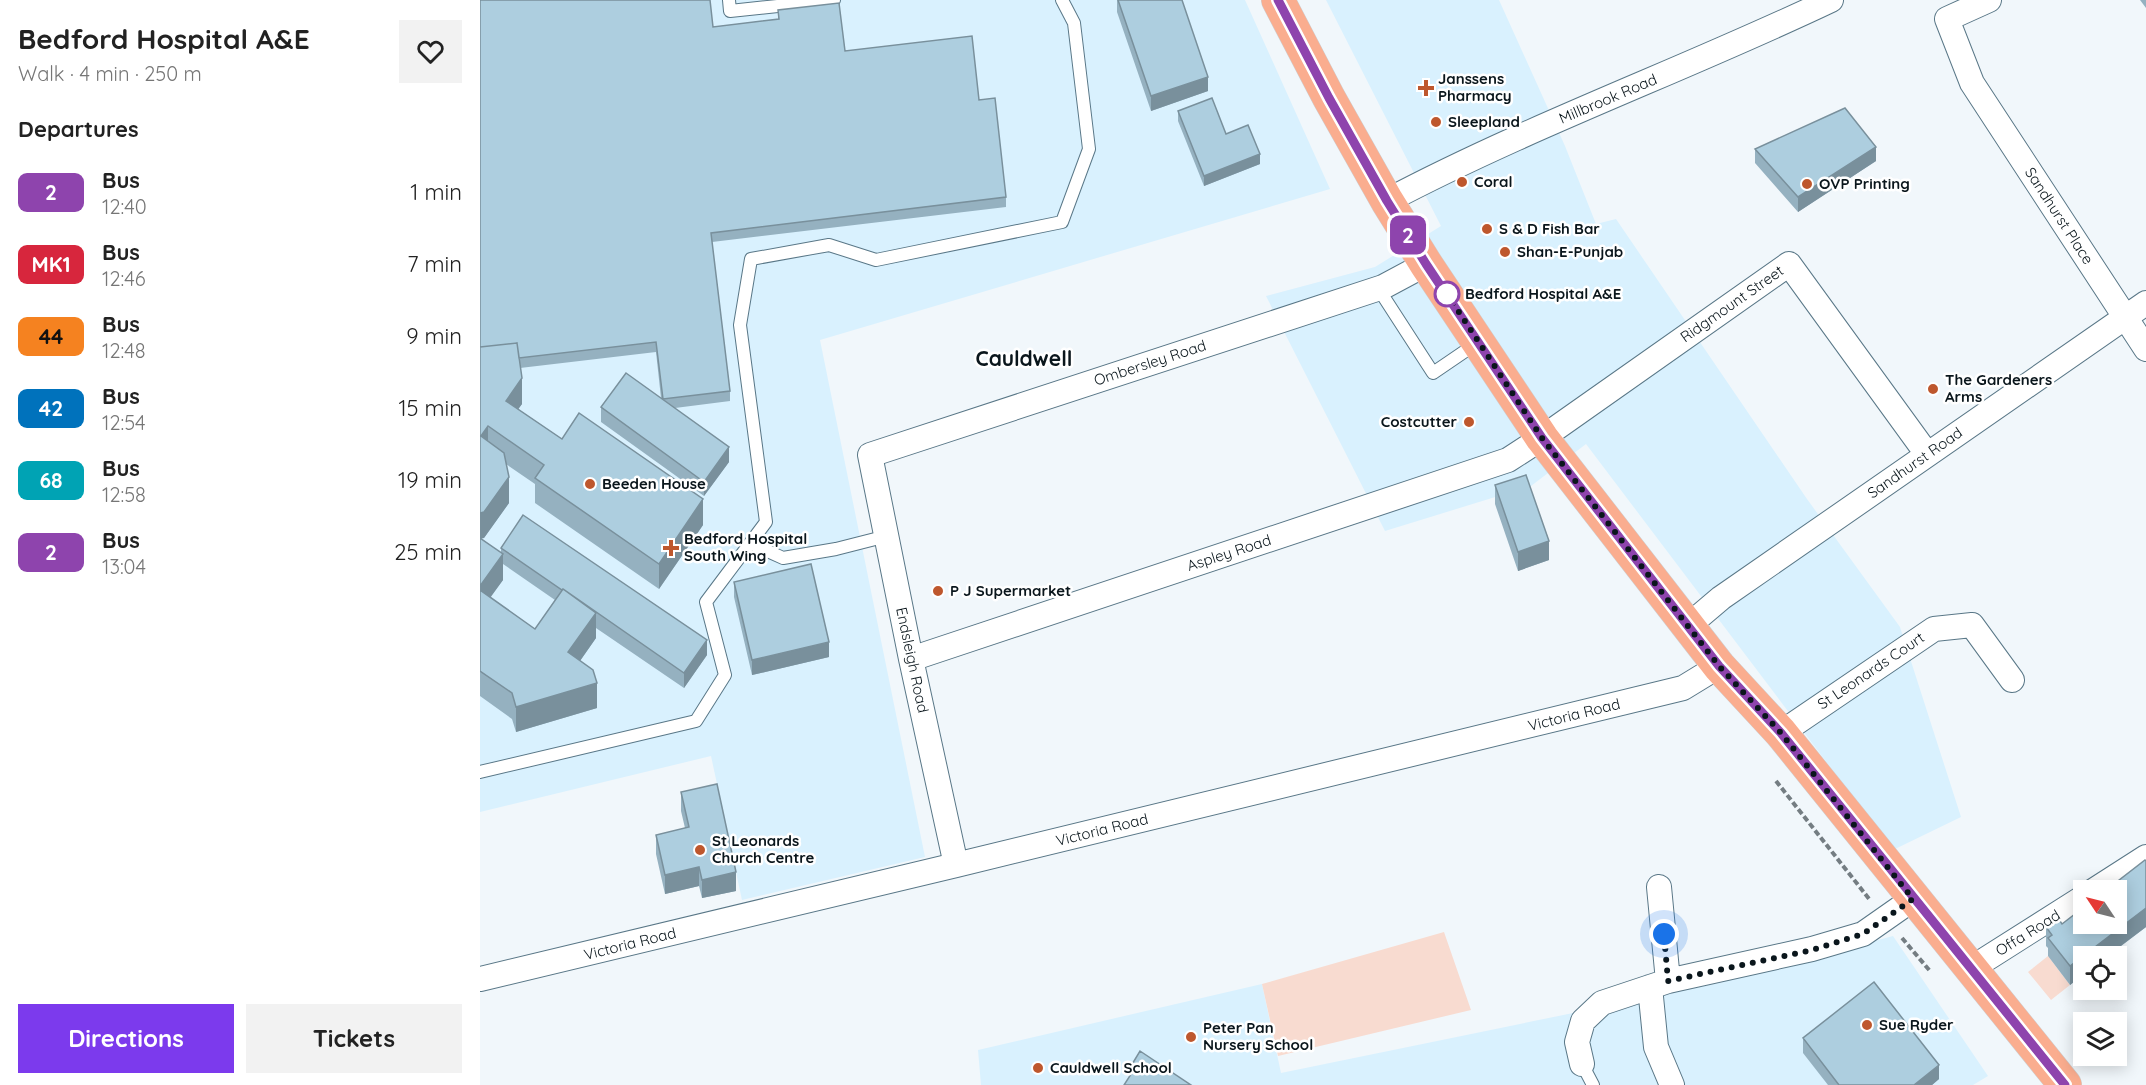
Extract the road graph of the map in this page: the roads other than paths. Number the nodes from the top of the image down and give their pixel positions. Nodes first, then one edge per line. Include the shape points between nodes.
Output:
1 (729, 0) edge
2 (834, 0) edge
3 (1062, 0) edge
4 (1278, 0) edge
5 (1831, 0) edge
6 (1989, 0) edge
7 (1387, 201) junction
8 (1426, 264) junction
9 (1378, 288) junction
10 (2146, 303) edge
11 (2125, 318) junction
12 (1478, 342) junction
13 (2146, 349) edge
14 (1542, 438) junction
15 (1927, 454) junction
16 (870, 455) joint
17 (887, 536) junction
18 (750, 543) junction
19 (1688, 626) junction
20 (911, 659) junction
21 (1719, 666) junction
22 (2012, 680) dead end
23 (1781, 733) junction
24 (480, 772) edge
25 (2146, 857) edge
26 (956, 865) junction
27 (2110, 880) edge
28 (1659, 887) dead end
29 (1913, 899) junction
30 (2073, 904) edge
31 (1972, 968) junction
32 (480, 979) edge
33 (1659, 984) junction
34 (1588, 1074) edge
35 (1672, 1085) edge
36 (2065, 1085) edge

1 - 2 lane via 730,11
3 - 18 lane via 1074,23 1089,148 1062,222 876,260 829,245 751,259 740,325 766,522
4 - 7 main road
5 - 7 street, Millbrook Road via 1446,170
6 - 11 street, Sandhurst Place via 1947,19 1972,84
7 - 8 main road
8 - 9 street, Ombersley Road
8 - 12 main road
9 - 12 lane via 1434,373
9 - 16 street, Ombersley Road
10 - 11 street, Sandhurst Road
11 - 13 street, Sandhurst Place
11 - 15 street, Sandhurst Road
12 - 14 main road
14 - 15 street, Ridgmount Street via 1789,264
14 - 19 main road
14 - 20 street, Aspley Road via 1508,460
15 - 19 street, Sandhurst Road via 1721,598
16 - 17 street, Endsleigh Road
17 - 18 lane via 783,558
17 - 20 street, Endsleigh Road
18 - 24 lane via 706,602 725,675 696,721
19 - 21 main road
20 - 26 street, Endsleigh Road
21 - 23 main road
21 - 26 street, Victoria Road via 1683,688
22 - 23 street, St Leonards Court via 1972,625 1934,629
23 - 29 main road
25 - 27 street
26 - 32 street, Victoria Road
28 - 33 street
29 - 31 main road
29 - 33 street via 1863,934 1812,950
30 - 31 street, Offa Road
31 - 36 main road
33 - 34 street via 1602,1003 1583,1021 1577,1042
33 - 35 street via 1656,1047

